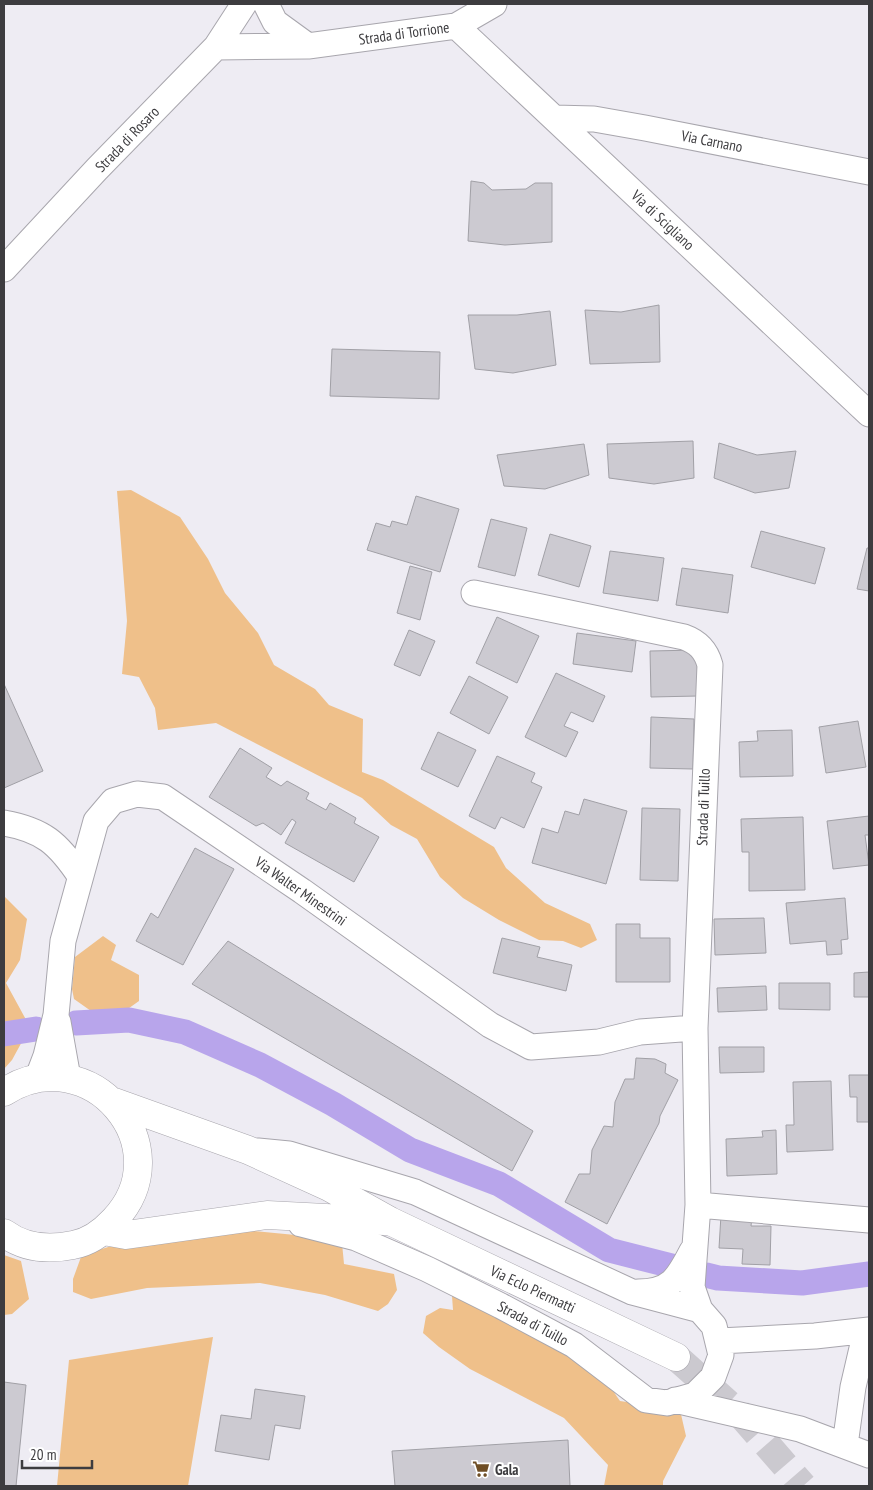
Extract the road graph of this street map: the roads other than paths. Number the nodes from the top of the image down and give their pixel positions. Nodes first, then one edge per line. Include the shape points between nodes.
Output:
1 (244, 4) edge
2 (266, 4) edge
3 (494, 4) edge
4 (456, 26) junction
5 (308, 46) junction
6 (216, 47) junction
7 (554, 118) junction
8 (869, 172) edge
9 (4, 269) edge
10 (869, 414) edge
11 (474, 593) dead end
12 (4, 823) edge
13 (80, 876) junction
14 (56, 1015) junction
15 (695, 1028) junction
16 (38, 1077) junction
17 (68, 1078) junction
18 (4, 1092) edge
19 (114, 1102) junction
20 (248, 1150) junction
21 (698, 1205) junction
22 (267, 1215) junction
23 (869, 1220) edge
24 (390, 1221) junction
25 (104, 1231) junction
26 (4, 1234) edge
27 (695, 1246) junction
28 (632, 1292) junction
29 (700, 1310) junction
30 (867, 1331) edge
31 (719, 1341) junction
32 (676, 1357) tunnel mouth
33 (675, 1400) junction
34 (845, 1445) junction
35 (869, 1455) edge

1 - 6 street, Strada di Rosaro
2 - 5 street via 274,22
3 - 4 street, Strada di Torrione
4 - 5 street, Strada di Torrione
4 - 7 street, Via di Scigliano
5 - 6 street, Strada di Torrione
6 - 9 street, Strada di Rosaro
7 - 8 street, Via Carnano via 594,119
7 - 10 street, Via di Scigliano
11 - 15 street, Strada di Tuillo via 684,637 694,640 707,655 710,665
12 - 13 street via 26,827 56,844
13 - 14 street, Via Walter Minestrini via 63,941
13 - 15 street, Via Walter Minestrini via 96,820 113,801 137,794 163,797 490,1025 531,1047 599,1042 640,1032
14 - 16 street, Via Walter Minestrini
14 - 17 street, Via Walter Minestrini
15 - 21 street, Strada di Tuillo
16 - 17 main road, Via Eclo Piermatti
16 - 18 main road, Via Eclo Piermatti
17 - 19 main road, Via Eclo Piermatti via 85,1083
19 - 20 main road, Via Eclo Piermatti
19 - 25 main road, Via Eclo Piermatti via 130,1126 138,1154 136,1183 124,1210
20 - 24 main road, Via Eclo Piermatti via 329,1187
20 - 28 street, Strada di Tuillo via 289,1154 415,1192
21 - 23 street
21 - 27 street, Strada di Tuillo
22 - 24 main road, Via Eclo Piermatti
22 - 25 main road, Via Eclo Piermatti via 126,1235
22 - 33 street, Strada di Tuillo via 356,1238 427,1269 574,1345 646,1400 667,1403
24 - 32 main road, Via Eclo Piermatti
25 - 26 main road, Via Eclo Piermatti via 78,1244 60,1248 24,1244
27 - 28 street, Strada di Tuillo via 677,1278 656,1292
27 - 29 street, Strada di Tuillo via 692,1287
28 - 29 street, Strada di Tuillo
29 - 31 street, Strada di Tuillo via 714,1326
30 - 31 street
30 - 34 street via 853,1387
31 - 33 street, Strada di Tuillo via 721,1355 713,1377 695,1395
33 - 34 street via 800,1429
34 - 35 street

